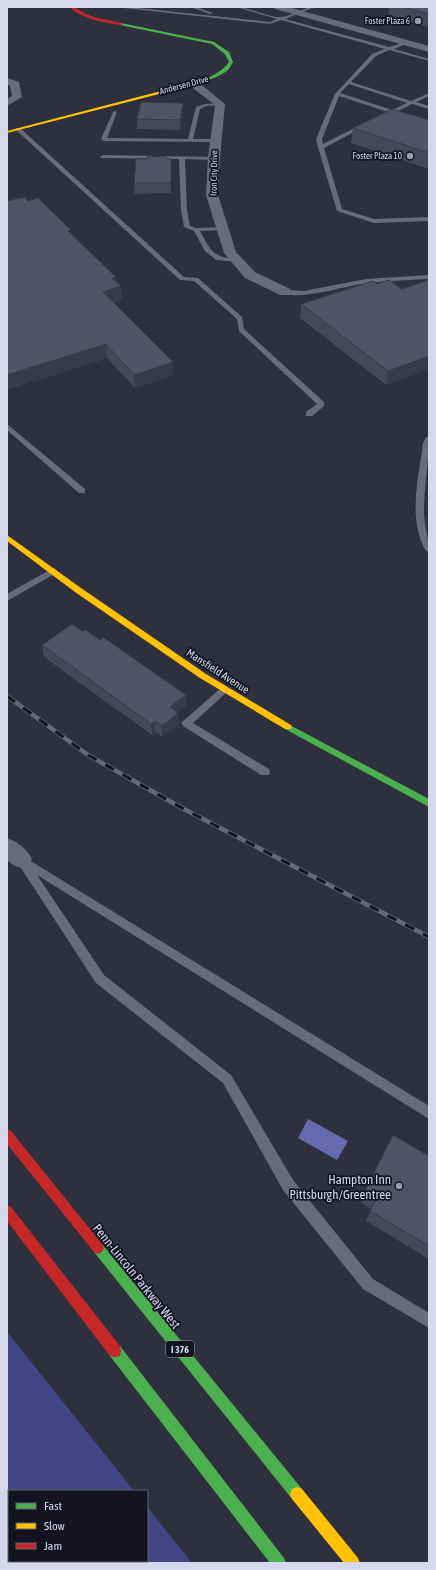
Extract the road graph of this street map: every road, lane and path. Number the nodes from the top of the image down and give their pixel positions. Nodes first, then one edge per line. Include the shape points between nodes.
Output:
1 (72, 7) edge
2 (117, 7) edge
3 (192, 7) edge
4 (238, 7) edge
5 (278, 7) edge
6 (313, 7) edge
7 (298, 13) junction
8 (282, 19) junction
9 (234, 20) junction
10 (404, 43) junction
11 (390, 48) junction
12 (429, 49) edge
13 (429, 60) edge
14 (7, 81) edge
15 (348, 82) junction
16 (193, 83) junction
17 (337, 94) junction
18 (429, 94) edge
19 (413, 102) junction
20 (7, 103) edge
21 (220, 104) junction
22 (429, 108) edge
23 (115, 112) dead end
24 (392, 112) junction
25 (399, 114) edge
26 (378, 119) edge
27 (370, 122) edge
28 (18, 129) junction
29 (7, 132) edge
30 (190, 141) junction
31 (216, 141) junction
32 (321, 147) junction
33 (103, 156) dead end
34 (182, 157) junction
35 (214, 158) junction
36 (427, 219) edge
37 (222, 228) junction
38 (196, 230) junction
39 (238, 261) junction
40 (429, 277) edge
41 (285, 292) joint
42 (309, 414) dead end
43 (7, 426) edge
44 (429, 438) edge
45 (82, 491) dead end
46 (7, 537) edge
47 (429, 549) edge
48 (53, 572) junction
49 (7, 598) edge
50 (224, 690) junction
51 (265, 772) dead end
52 (429, 803) edge
53 (14, 853) edge
54 (429, 1113) edge
55 (7, 1135) edge
56 (7, 1211) edge
57 (429, 1321) edge
58 (279, 1563) edge
59 (353, 1563) edge

1 - 16 main road, Andersen Drive via 96,19 201,40 229,53 232,64 227,70 207,80
2 - 9 lane
3 - 9 lane
4 - 8 lane
5 - 7 street
6 - 7 lane
7 - 8 lane
7 - 10 street
8 - 9 lane via 270,23
8 - 11 lane
10 - 11 lane
10 - 12 street
11 - 13 lane
11 - 15 lane via 374,55
14 - 20 street via 15,84 17,97
15 - 17 lane
15 - 19 lane
16 - 21 street
16 - 28 main road, Andersen Drive
17 - 24 lane
17 - 32 lane via 319,139
18 - 19 lane
19 - 22 lane
19 - 24 lane
21 - 30 lane via 198,108
21 - 31 street, Iron City Drive
23 - 30 lane via 104,139
24 - 25 lane
24 - 26 lane
27 - 32 lane
28 - 29 main road, Andersen Drive
28 - 42 lane via 182,279 196,279 240,318 241,330 322,404
30 - 31 lane
31 - 35 street, Iron City Drive
32 - 36 lane via 338,210 374,221
33 - 34 lane
34 - 35 lane
34 - 38 lane via 187,227
35 - 37 street, Iron City Drive via 212,195
37 - 38 lane
37 - 39 street, Iron City Drive via 230,253
38 - 39 lane via 207,250 218,259
39 - 41 street, Iron City Drive via 250,275
40 - 41 lane via 366,281 304,292
43 - 45 lane
44 - 47 lane via 420,526
46 - 48 main road, Mansfield Avenue
48 - 49 lane
48 - 50 main road, Mansfield Avenue
50 - 51 lane via 186,723
50 - 52 main road, Mansfield Avenue
53 - 54 lane
53 - 57 lane via 100,979 227,1079 288,1185 368,1284
55 - 59 main road, Penn-Lincoln Parkway West / I 376
56 - 58 main road

